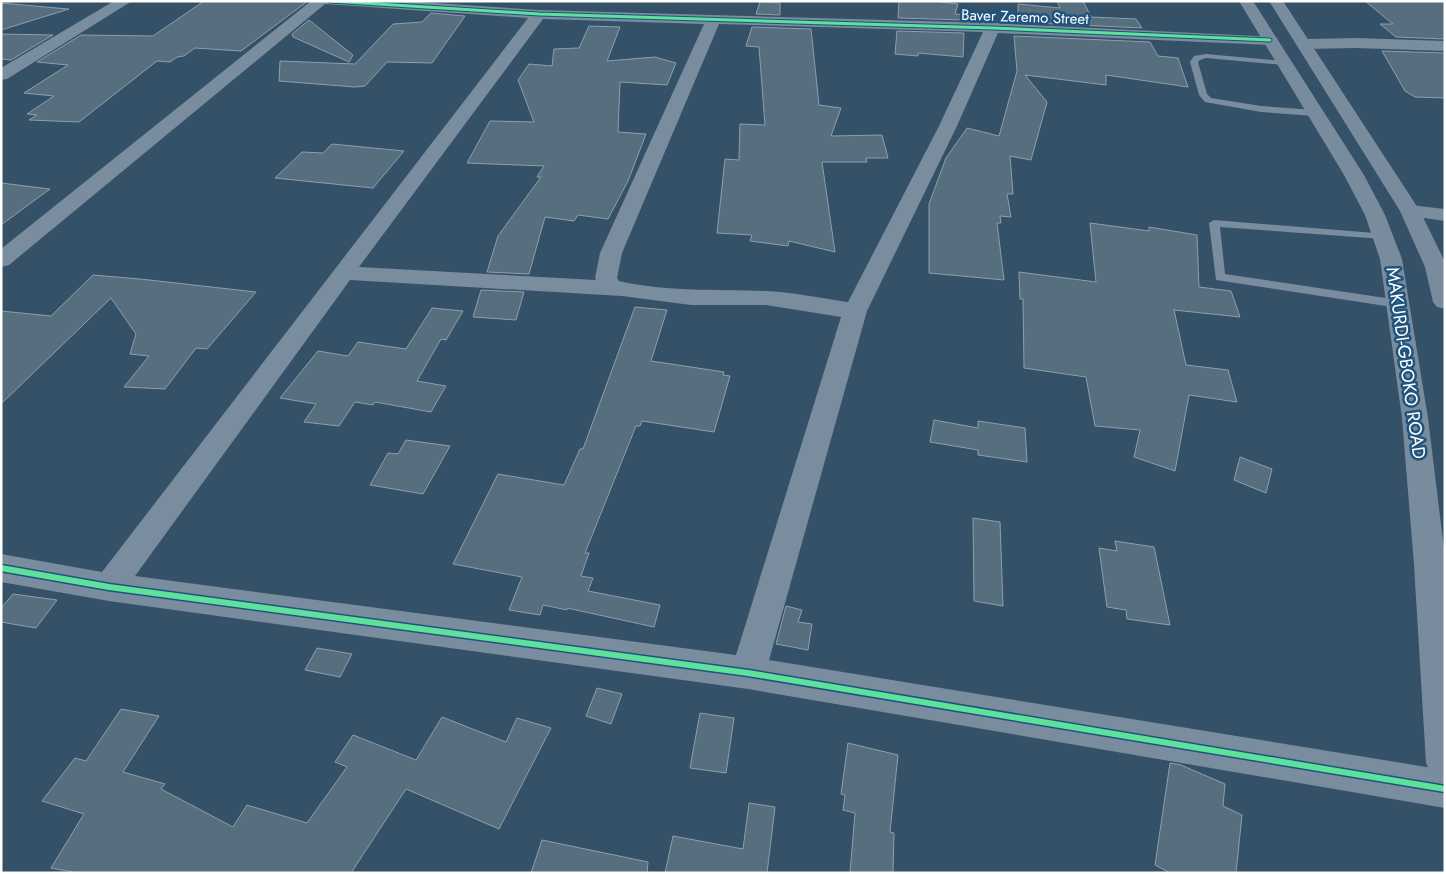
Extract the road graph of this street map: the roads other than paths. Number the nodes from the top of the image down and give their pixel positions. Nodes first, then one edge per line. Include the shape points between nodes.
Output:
1 (125, 1) edge
2 (320, 1) edge
3 (330, 1) edge
4 (1246, 1) edge
5 (1276, 1) edge
6 (539, 14) junction
7 (713, 20) junction
8 (993, 28) junction
9 (1270, 40) junction
10 (1305, 44) junction
11 (1445, 46) edge
12 (1284, 63) junction
13 (1, 75) edge
14 (1315, 113) junction
15 (1445, 215) edge
16 (1413, 217) junction
17 (1379, 226) junction
18 (1, 260) edge
19 (343, 273) junction
20 (621, 289) junction
21 (1445, 302) edge
22 (1400, 304) junction
23 (855, 311) junction
24 (1, 568) edge
25 (109, 587) junction
26 (748, 673) junction
27 (1445, 763) edge
28 (1445, 789) edge

1 - 13 street
2 - 18 street
3 - 6 street, Baver Zeremo Street
4 - 9 main road, MAKURDI-GBOKO ROAD
5 - 10 main road
6 - 7 street, Baver Zeremo Street
6 - 19 street
7 - 8 street, Baver Zeremo Street
7 - 20 street via 611,253 606,278 611,286
8 - 9 street, Baver Zeremo Street
8 - 23 street via 948,126
9 - 12 main road, MAKURDI-GBOKO ROAD
10 - 11 street
10 - 16 main road
12 - 14 main road, MAKURDI-GBOKO ROAD
12 - 14 lane via 1206,56 1194,62 1203,95 1208,100 1261,109
14 - 17 main road, MAKURDI-GBOKO ROAD via 1354,175
15 - 16 street
16 - 17 main road
16 - 21 main road via 1436,267
17 - 22 main road, MAKURDI-GBOKO ROAD via 1392,258
17 - 22 lane via 1214,223 1220,277
19 - 20 street
19 - 25 street
20 - 23 street via 691,298 766,298
22 - 27 main road, MAKURDI-GBOKO ROAD via 1429,555
23 - 26 street
24 - 25 street
25 - 26 street
26 - 28 street

